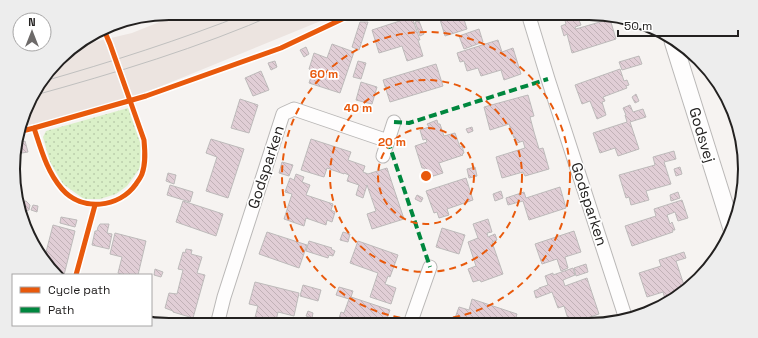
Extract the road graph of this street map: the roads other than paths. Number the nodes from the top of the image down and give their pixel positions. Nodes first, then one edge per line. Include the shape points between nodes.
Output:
1 (530, 20) dead end
2 (675, 47) edge
3 (394, 122) dead end
4 (388, 141) junction
5 (383, 156) dead end
6 (730, 218) edge
7 (430, 267) dead end
8 (624, 314) edge
9 (219, 318) edge
10 (412, 318) edge

1 - 8 street, Godsparken
2 - 6 street, Godsvej
3 - 4 street
4 - 5 street
4 - 9 street, Godsparken via 294,109 283,114
7 - 10 street

